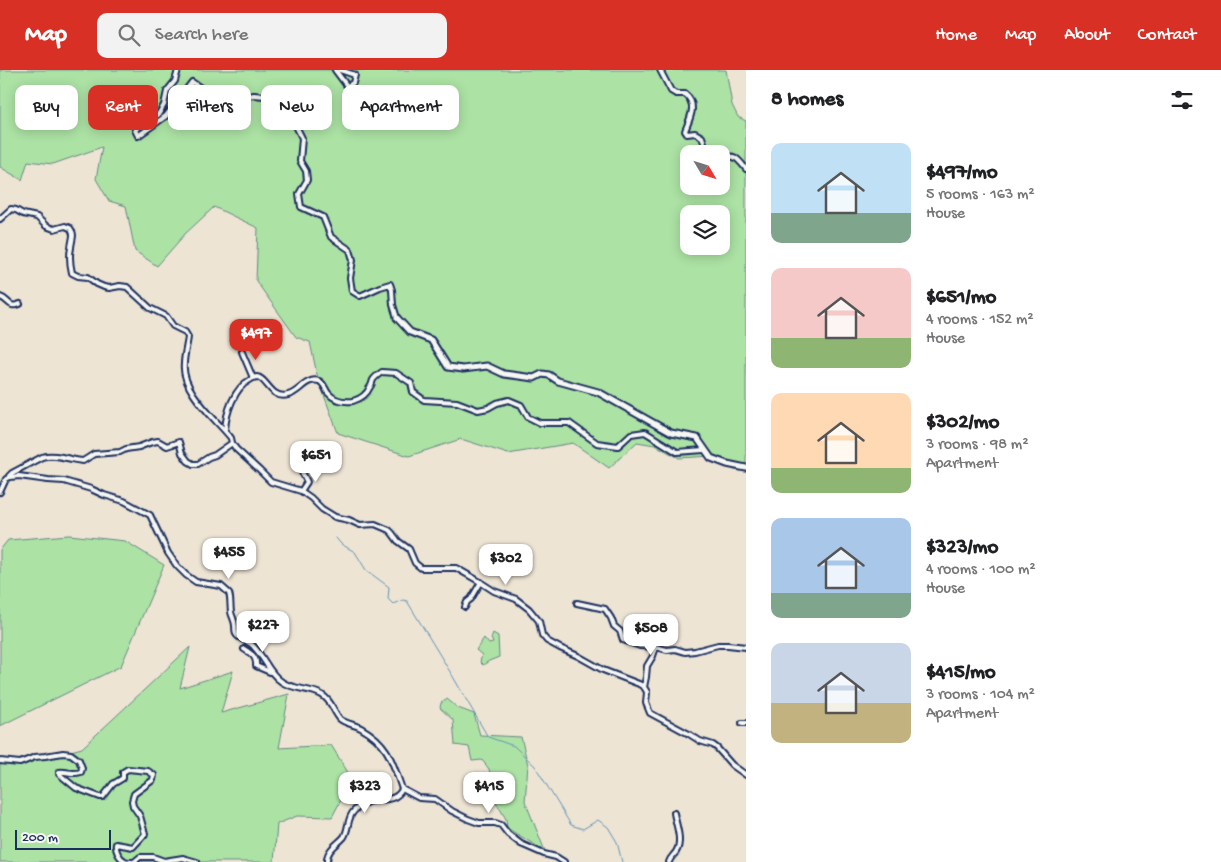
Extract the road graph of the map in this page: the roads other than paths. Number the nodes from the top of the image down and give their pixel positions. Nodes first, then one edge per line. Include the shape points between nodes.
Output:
1 (178, 70) edge
2 (335, 70) edge
3 (340, 70) edge
4 (660, 70) edge
5 (355, 73) edge
6 (705, 145) edge
7 (730, 156) edge
8 (746, 169) edge
9 (0, 220) edge
10 (0, 297) edge
11 (20, 304) dead end
12 (397, 318) joint
13 (242, 352) dead end
14 (254, 378) junction
15 (224, 430) junction
16 (232, 443) junction
17 (704, 450) junction
18 (746, 468) edge
19 (302, 472) dead end
20 (6, 479) junction
21 (0, 492) edge
22 (300, 492) junction
23 (481, 582) junction
24 (577, 603) dead end
25 (465, 607) dead end
26 (656, 647) junction
27 (746, 647) edge
28 (244, 650) dead end
29 (272, 673) junction
30 (644, 687) junction
31 (0, 761) edge
32 (746, 775) edge
33 (402, 789) junction
34 (674, 813) dead end
35 (134, 862) edge
36 (198, 862) edge
37 (327, 862) edge
38 (564, 862) edge
39 (669, 862) edge

1 - 12 street via 158,115 146,120 136,130 138,136 166,116 192,82 219,100 254,95 295,99 297,128 302,138 300,161 307,180 299,194 301,207 323,217 331,237 350,250 353,260 352,291 360,296 390,284
2 - 5 street via 347,86 352,83
3 - 5 street
4 - 6 street via 671,91 690,97 693,108 685,131 702,137
7 - 8 street
9 - 15 street via 11,209 36,217 54,229 70,228 74,237 70,254 72,272 104,287 127,287 184,332 188,337 184,365 187,382 201,405
10 - 11 street via 10,305
12 - 17 main road via 410,332 432,340 448,367 487,366 504,374 534,378 549,375 558,382 598,392 671,433 697,438
13 - 14 street
14 - 15 street via 237,391
14 - 17 street via 260,378 271,390 285,396 314,380 320,381 334,398 350,401 365,394 382,372 396,373 411,383 413,392 424,400 457,402 478,410 509,400 520,405 528,417 540,423 569,423 597,443 618,446 631,434 645,432 677,452
15 - 16 street
16 - 20 street via 198,464 188,461 179,442 167,446 158,441 120,452 94,454 83,462 48,456
16 - 22 street via 271,482
17 - 18 main road via 711,458
19 - 22 street via 307,482
20 - 21 street
20 - 29 street via 19,476 64,482 119,499 147,513 168,553 182,571 196,582 221,586 229,593 236,634 256,648
22 - 23 street via 336,516 360,525 374,524 389,530 409,549 415,564 421,568 456,568
23 - 25 street
23 - 30 street via 494,592 524,605 539,621 544,638 554,645
24 - 26 street via 605,609 623,640
26 - 27 street via 685,652 718,645
26 - 30 street via 647,666
28 - 29 street via 255,656 256,666
29 - 33 street via 283,683 323,696 342,720 378,740 392,762
30 - 32 street via 650,713 717,748
31 - 35 street via 20,763 34,757 71,754 79,760 80,772 58,774 76,788 100,797 123,778 128,769 148,771 154,775 153,780 134,794 132,801 145,834 133,847 116,844 121,857 126,862
33 - 37 street via 396,796 367,802 354,811 345,834 329,852
33 - 38 street via 419,798 435,799 479,823 501,825 522,844
34 - 39 street via 679,841
35 - 36 street via 140,857 164,861 183,858

